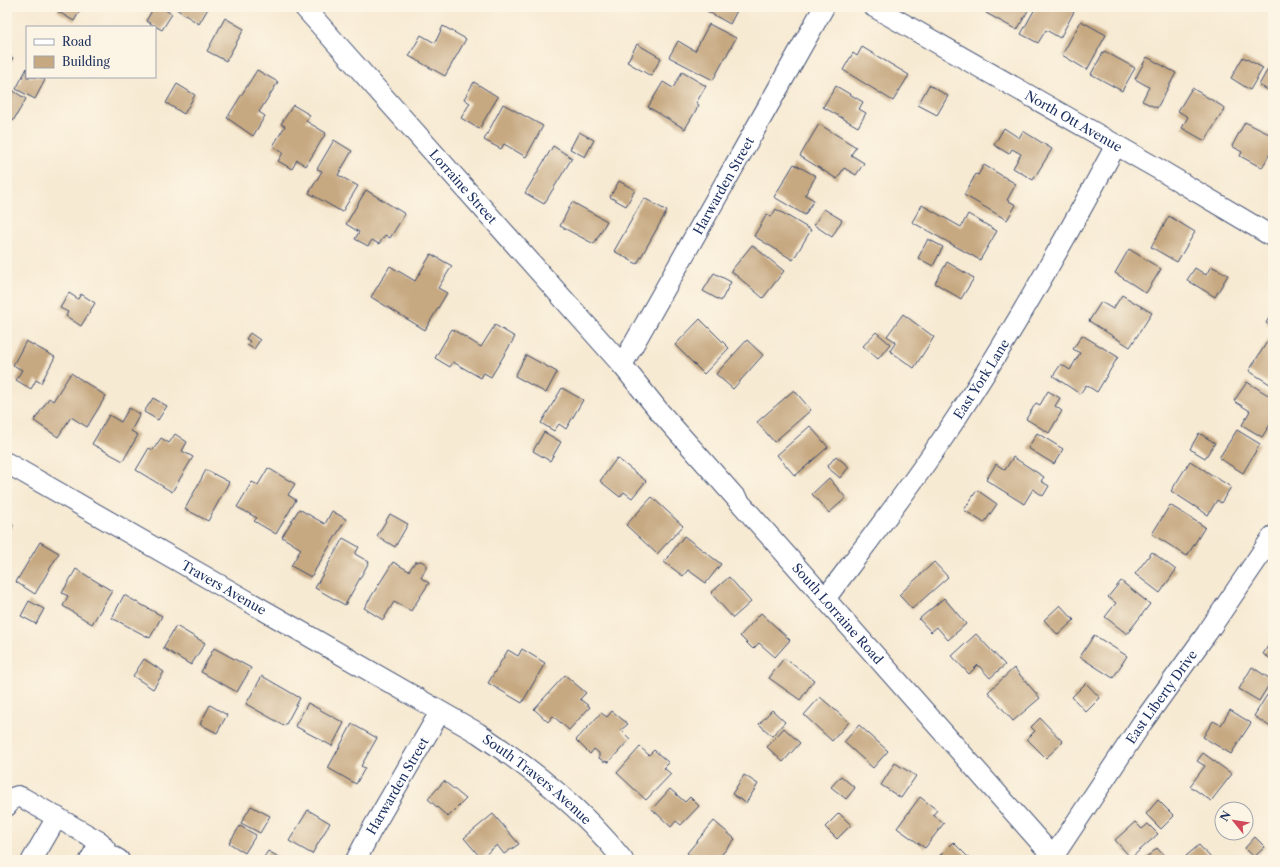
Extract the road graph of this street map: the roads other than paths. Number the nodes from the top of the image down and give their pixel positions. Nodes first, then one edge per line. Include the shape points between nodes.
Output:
1 (304, 7) edge
2 (824, 7) edge
3 (874, 7) edge
4 (1116, 146) junction
5 (1273, 237) edge
6 (622, 365) junction
7 (7, 463) edge
8 (1273, 536) edge
9 (825, 599) junction
10 (440, 712) junction
11 (7, 806) edge
12 (57, 817) junction
13 (100, 842) junction
14 (1053, 859) edge
15 (32, 860) edge
16 (90, 860) edge
17 (119, 860) edge
18 (356, 860) edge
19 (624, 860) edge

1 - 6 street, Lorraine Street
2 - 6 street, Harwarden Street
3 - 4 street, North Ott Avenue
4 - 5 street, North Ott Avenue
4 - 9 street, East York Lane via 1058,253 987,371 921,470
6 - 9 street, South Lorraine Road via 659,411
7 - 10 street, Travers Avenue
8 - 14 street, East Liberty Drive via 1142,723
9 - 14 street, South Lorraine Road
10 - 18 street, Harwarden Street
10 - 19 street, South Travers Avenue via 478,733 542,778 594,826
11 - 12 street via 12,798 18,796
12 - 13 street
12 - 15 street
13 - 16 street
13 - 17 street via 109,854

